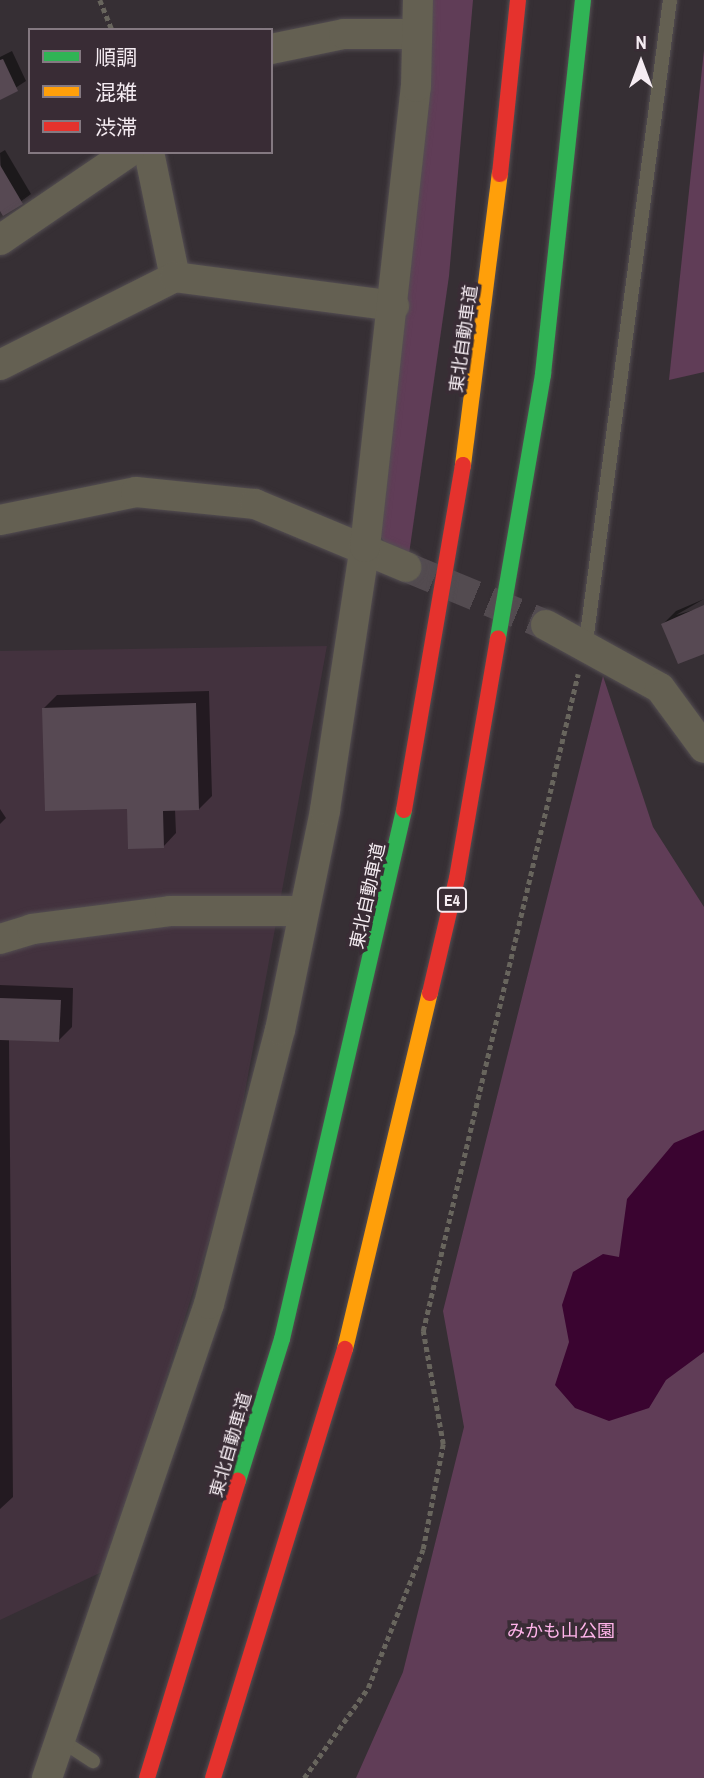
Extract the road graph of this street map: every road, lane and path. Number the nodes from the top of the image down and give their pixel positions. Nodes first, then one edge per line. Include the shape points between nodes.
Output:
1 (100, 0) edge
2 (418, 0) edge
3 (505, 0) edge
4 (518, 0) edge
5 (583, 0) edge
6 (670, 0) edge
7 (111, 28) edge
8 (418, 34) junction
9 (273, 49) edge
10 (511, 79) junction
11 (126, 154) edge
12 (149, 154) edge
13 (0, 240) edge
14 (176, 276) junction
15 (394, 306) junction
16 (0, 365) edge
17 (0, 520) edge
18 (365, 547) junction
19 (406, 567) tunnel mouth
20 (546, 625) tunnel mouth
21 (586, 642) junction
22 (704, 748) edge
23 (304, 911) junction
24 (0, 939) edge
25 (62, 1741) junction
26 (93, 1761) dead end
27 (47, 1778) edge
28 (146, 1778) edge
29 (213, 1778) edge
30 (303, 1778) edge

1 - 7 path
2 - 8 street
3 - 10 highway
4 - 10 highway, 東北自動車道
5 - 29 highway, E4 via 543,374 457,878 344,1352
6 - 21 lane
8 - 9 street via 344,34
8 - 15 street
10 - 28 highway, 東北自動車道 via 479,376 391,880 282,1339
11 - 13 street
12 - 14 street
14 - 15 street
14 - 16 street
15 - 18 street
17 - 18 street via 136,492 255,503
18 - 19 street
18 - 23 street
20 - 21 street
21 - 22 street via 660,688
21 - 30 path via 423,1331 443,1444 424,1549 368,1688
23 - 24 street via 170,911 32,929
23 - 25 street via 209,1304
25 - 26 lane
25 - 27 street

